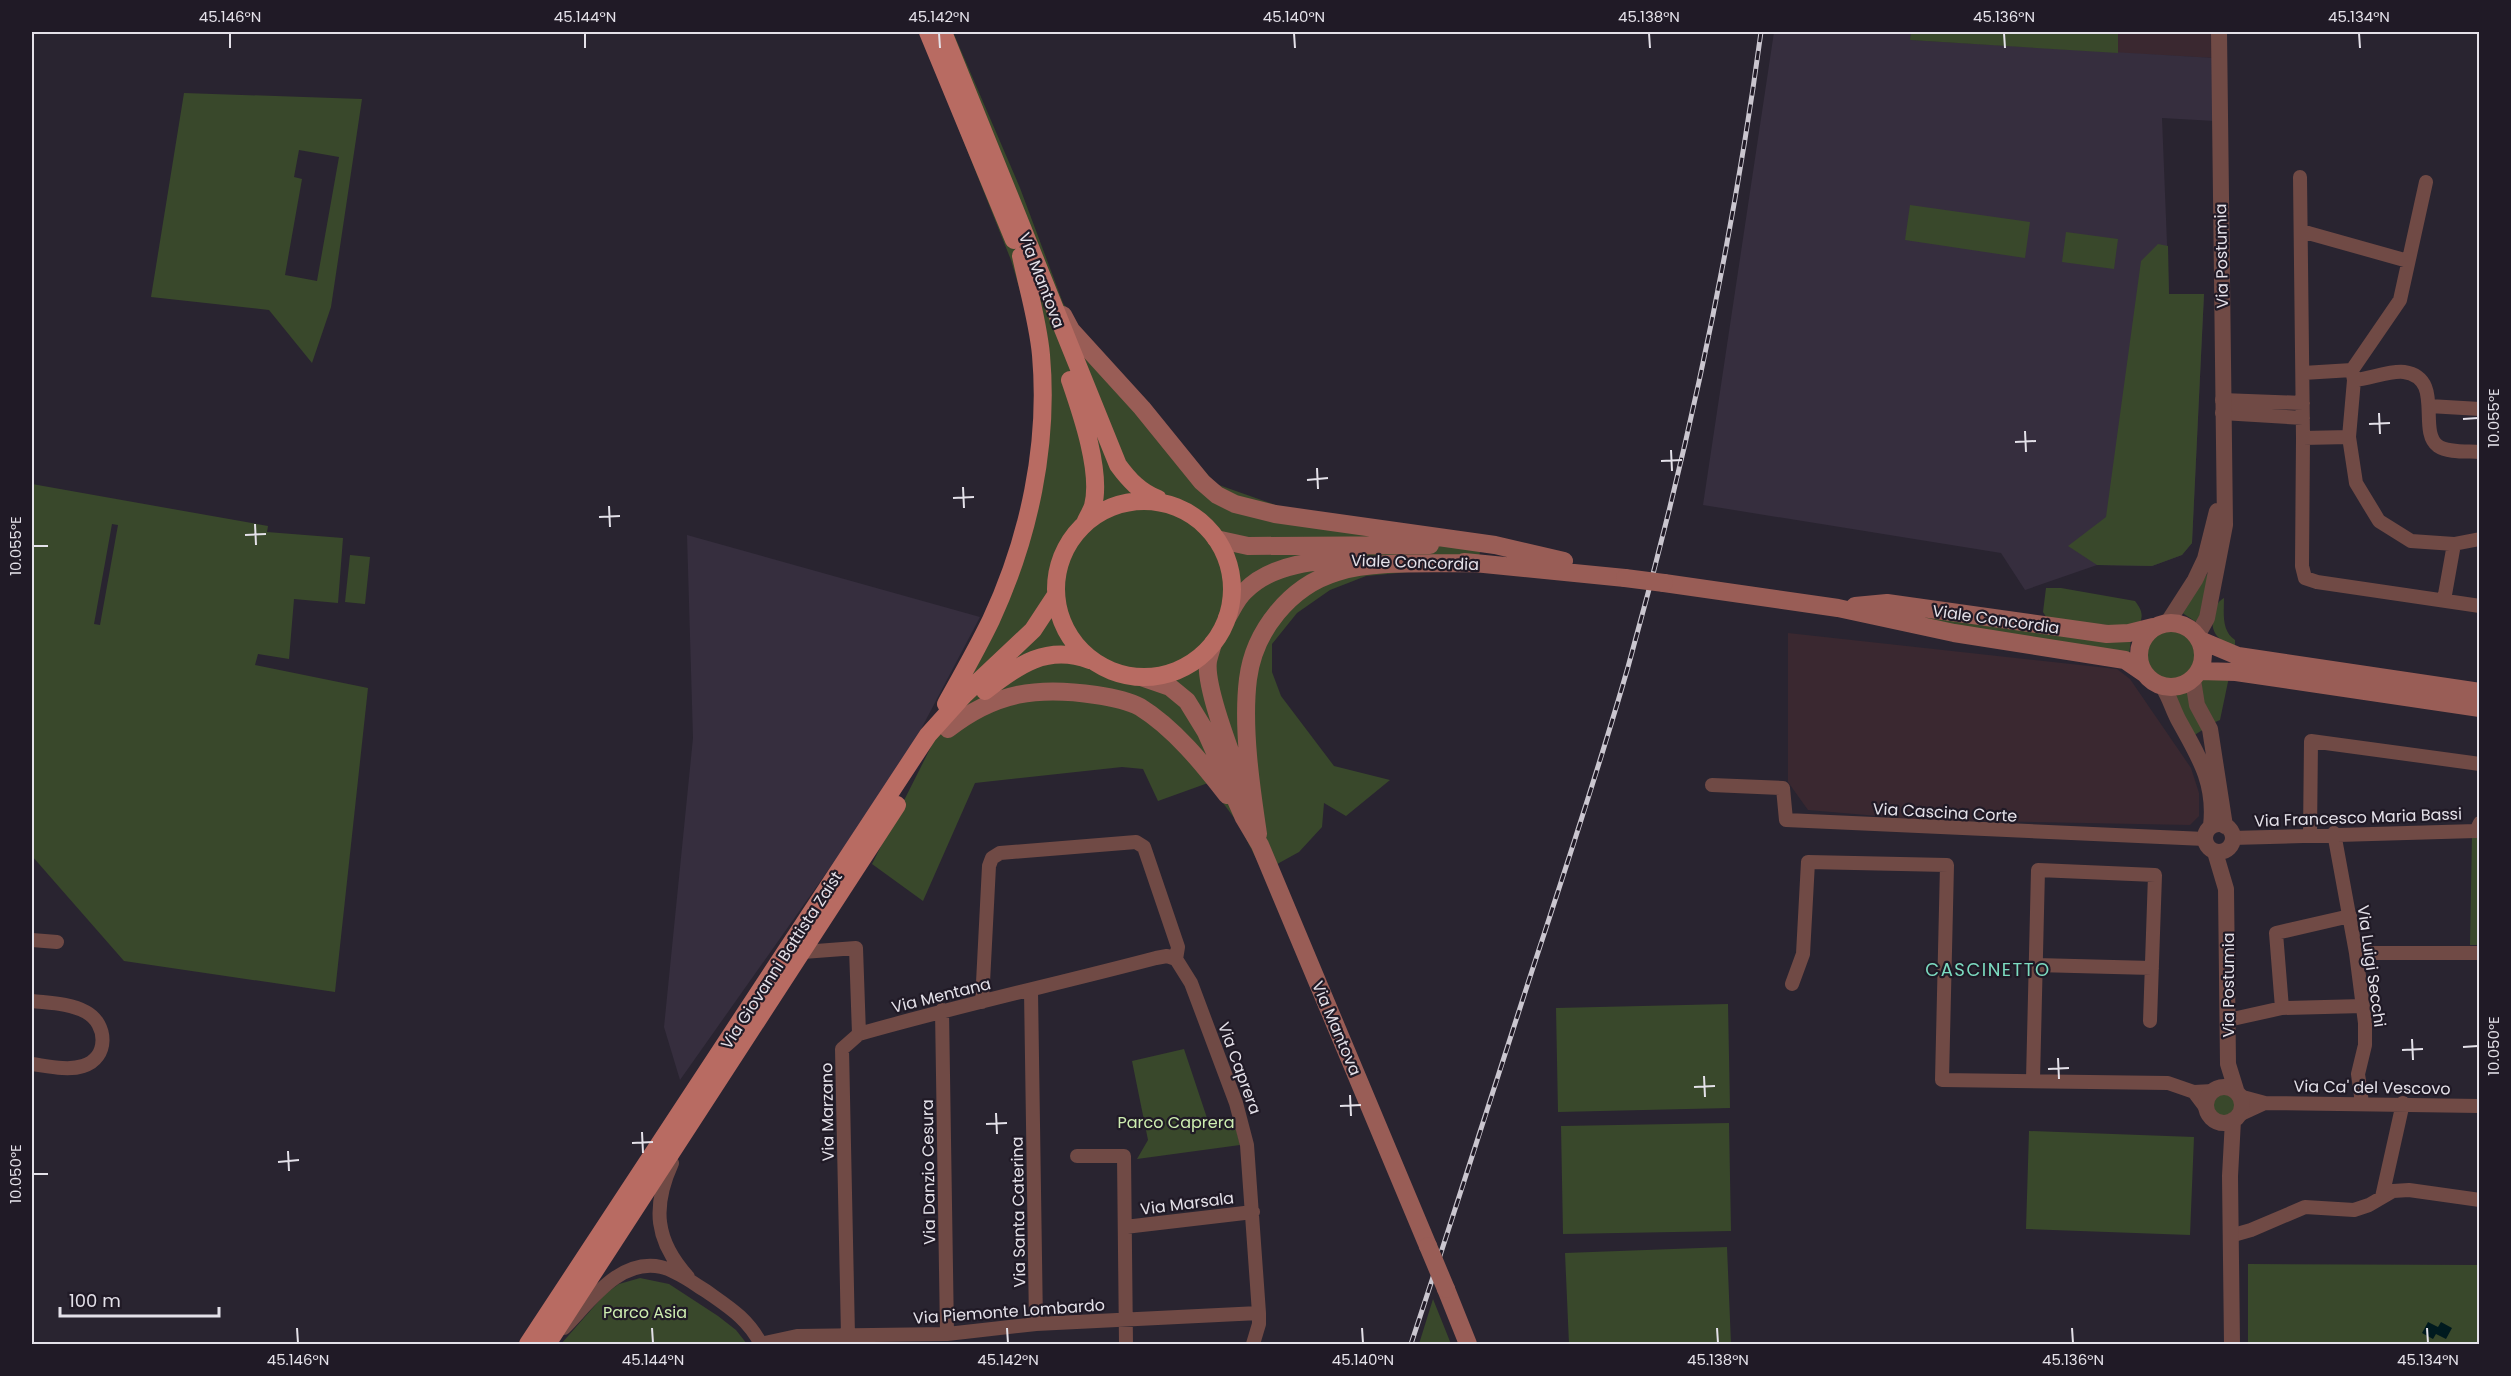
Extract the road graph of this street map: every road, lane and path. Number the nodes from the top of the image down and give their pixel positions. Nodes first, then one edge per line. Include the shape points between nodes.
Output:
1 (928, 32) edge
2 (943, 32) edge
3 (2219, 32) edge
4 (2300, 177) dead end
5 (2426, 182) dead end
6 (2301, 231) junction
7 (1028, 258) junction
8 (2408, 261) junction
9 (2303, 373) junction
10 (2353, 375) junction
11 (2303, 403) junction
12 (2429, 406) junction
13 (2222, 407) junction
14 (2480, 409) edge
15 (2303, 418) junction
16 (2349, 437) junction
17 (2303, 438) junction
18 (2480, 452) edge
19 (2223, 481) junction
20 (1171, 504) junction
21 (1085, 523) junction
22 (1216, 539) junction
23 (2480, 539) edge
24 (2454, 544) junction
25 (1564, 561) junction
26 (1474, 563) junction
27 (1626, 578) junction
28 (1056, 595) junction
29 (2444, 600) junction
30 (2480, 606) edge
31 (1838, 608) junction
32 (1227, 618) junction
33 (2161, 625) junction
34 (2199, 638) junction
35 (1213, 643) junction
36 (1090, 660) junction
37 (2144, 673) junction
38 (2196, 675) junction
39 (1141, 677) junction
40 (2163, 687) junction
41 (2480, 692) edge
42 (2480, 708) edge
43 (948, 729) junction
44 (928, 735) junction
45 (2480, 764) edge
46 (1712, 785) dead end
47 (2478, 828) edge
48 (1254, 830) junction
49 (2334, 834) junction
50 (2310, 835) junction
51 (2219, 838) junction
52 (2350, 916) junction
53 (32, 940) edge
54 (57, 942) dead end
55 (803, 952) junction
56 (2356, 953) junction
57 (2480, 953) edge
58 (1176, 958) junction
59 (2036, 965) junction
60 (2152, 968) junction
61 (1792, 984) dead end
62 (1031, 991) junction
63 (32, 1001) edge
64 (982, 1002) junction
65 (2363, 1006) junction
66 (2282, 1008) junction
67 (942, 1010) junction
68 (2228, 1020) junction
69 (2150, 1021) dead end
70 (859, 1034) junction
71 (32, 1064) edge
72 (2228, 1064) junction
73 (2033, 1080) junction
74 (2215, 1089) junction
75 (2194, 1092) junction
76 (2238, 1094) junction
77 (2265, 1103) junction
78 (2362, 1103) junction
79 (2403, 1103) junction
80 (2480, 1106) edge
81 (2210, 1114) junction
82 (2236, 1117) junction
83 (686, 1132) junction
84 (1077, 1156) dead end
85 (2230, 1176) junction
86 (2382, 1197) junction
87 (2480, 1200) edge
88 (1253, 1212) junction
89 (1125, 1227) junction
90 (2230, 1236) junction
91 (693, 1283) junction
92 (1260, 1313) junction
93 (1127, 1320) junction
94 (1036, 1324) junction
95 (947, 1334) junction
96 (848, 1336) junction
97 (528, 1344) edge
98 (548, 1344) edge
99 (761, 1344) edge
100 (1126, 1344) edge
101 (1253, 1344) edge
102 (1468, 1344) edge
103 (2232, 1344) edge

1 - 7 main road, Via Mantova
2 - 7 main road, Via Mantova
3 - 13 street, Via Postumia
4 - 6 street
5 - 8 street
6 - 8 street
6 - 9 street
7 - 20 main road, Via Mantova via 1118,465 1147,495
7 - 21 main road, Via Mantova via 1085,422 1095,486 1093,505
7 - 25 main road via 1071,330 1217,495 1254,510 1495,545
7 - 44 main road via 1042,370 1041,447 1036,477 1020,543 991,620
8 - 10 street via 2400,300
9 - 10 street
9 - 11 street
10 - 12 street via 2371,379 2396,371 2407,372 2427,390
10 - 16 street
11 - 13 street
11 - 15 street
12 - 14 street
12 - 18 street via 2431,437 2437,446
13 - 15 street
13 - 19 street, Via Postumia
15 - 17 street
16 - 17 street
16 - 24 street via 2356,483 2379,521 2411,541
17 - 29 street via 2305,578
19 - 33 street, Via Postumia via 2205,559 2195,580
19 - 34 street, Via Postumia via 2225,525 2207,618
20 - 21 main road via 1134,501 1100,512
20 - 22 main road via 1196,518
21 - 28 main road via 1060,562
22 - 25 main road, Viale Concordia via 1248,546 1431,545
22 - 32 main road via 1231,578
23 - 24 street
24 - 29 street
25 - 27 main road, Viale Concordia
26 - 27 main road, Viale Concordia
26 - 32 main road, Viale Concordia via 1359,558 1299,566 1256,581 1243,592
26 - 48 main road via 1357,567 1335,572 1285,603 1256,648 1248,679 1247,731
27 - 31 main road, Viale Concordia, bridge
28 - 36 main road via 1066,630
28 - 44 main road, Via Giovanni Battista Zaist via 1033,630
29 - 30 street
31 - 33 main road, Viale Concordia via 1887,603 2107,634
31 - 37 main road, Viale Concordia via 1954,633 2125,660
32 - 35 main road
33 - 34 main road via 2185,625
33 - 37 main road via 2146,634 2138,653
34 - 38 main road via 2204,656
34 - 41 main road via 2238,657
35 - 39 main road via 1181,669
35 - 48 main road via 1209,675
36 - 39 main road via 1114,672
36 - 43 main road, Via Giovanni Battista Zaist via 1061,653 1032,661 982,692
37 - 40 main road, Viale Concordia
38 - 40 main road via 2184,685
38 - 42 main road via 2236,672
38 - 51 street, Via Postumia via 2198,705 2210,729
39 - 48 main road via 1170,687 1187,701
40 - 51 street, Via Postumia via 2206,769
43 - 48 main road via 992,701 1025,693 1072,692 1125,701 1177,737
43 - 55 main road, Via Giovanni Battista Zaist
44 - 97 main road, Via Giovanni Battista Zaist
45 - 50 street via 2311,741
46 - 51 street, Via Cascina Corte via 1783,789 1786,820
47 - 49 street, Via Francesco Maria Bassi
48 - 102 main road, Via Mantova, bridge
49 - 50 street, Via Francesco Maria Bassi
49 - 52 street, Via Luigi Secchi
50 - 51 street, Via Francesco Maria Bassi
51 - 68 street, Via Postumia via 2228,915
52 - 56 street, Via Luigi Secchi
52 - 66 street via 2276,933
53 - 54 street
55 - 70 street via 856,948
55 - 83 main road, Via Giovanni Battista Zaist
56 - 57 street
56 - 65 street, Via Luigi Secchi
58 - 62 street via 1156,957
58 - 64 street via 1178,947 1143,848 1136,842 1000,853 989,866
58 - 88 street, Via Caprera via 1191,983 1236,1103 1247,1145
59 - 60 street
59 - 60 street via 2038,870 2155,875
59 - 73 street
60 - 69 street
61 - 73 street via 1803,954 1808,862 1947,865 1942,1080
62 - 64 street, Via Mentana
62 - 94 street, Via Santa Caterina
63 - 71 street via 76,1007 96,1018 103,1031 103,1045 96,1058 83,1066
64 - 67 street, Via Mentana
65 - 66 street
65 - 78 street, Via Luigi Secchi via 2365,1045 2358,1074
66 - 68 street
67 - 70 street, Via Mentana
67 - 95 street, Via Danzio Cesura
68 - 72 street, Via Postumia
70 - 96 street, Via Marzano via 842,1049
72 - 74 street
72 - 76 street, Via Postumia
73 - 75 street via 2168,1083
74 - 75 street
74 - 76 street via 2228,1088
74 - 81 street via 2207,1098
75 - 81 street
76 - 77 street, Via Ca' del Vescovo
76 - 82 street, Via Postumia via 2242,1105
77 - 78 street, Via Ca' del Vescovo
77 - 82 street, Via Ca' del Vescovo
78 - 79 street, Via Ca' del Vescovo
79 - 80 street, Via Ca' del Vescovo
79 - 86 street
81 - 82 street via 2224,1123
81 - 85 street, Via Postumia via 2223,1141
82 - 85 street, Via Postumia
83 - 91 street via 666,1175 660,1196 660,1222 662,1239 673,1260
83 - 98 main road, Via Giovanni Battista Zaist
84 - 89 street via 1124,1156
85 - 90 street, Via Postumia
86 - 87 street via 2393,1191 2409,1190
86 - 90 street via 2354,1209 2306,1207
88 - 89 street, Via Marsala
88 - 92 street, Via Caprera
89 - 93 street
90 - 103 street, Via Postumia
91 - 98 street via 662,1267 639,1267 625,1272 611,1280
91 - 99 street via 741,1315
92 - 93 street, Via Piemonte Lombardo
92 - 101 street, Via Caprera
93 - 94 street, Via Piemonte Lombardo
93 - 100 street
94 - 95 street, Via Piemonte Lombardo
95 - 96 street, Via Piemonte Lombardo
96 - 99 street, Via Piemonte Lombardo via 797,1336

